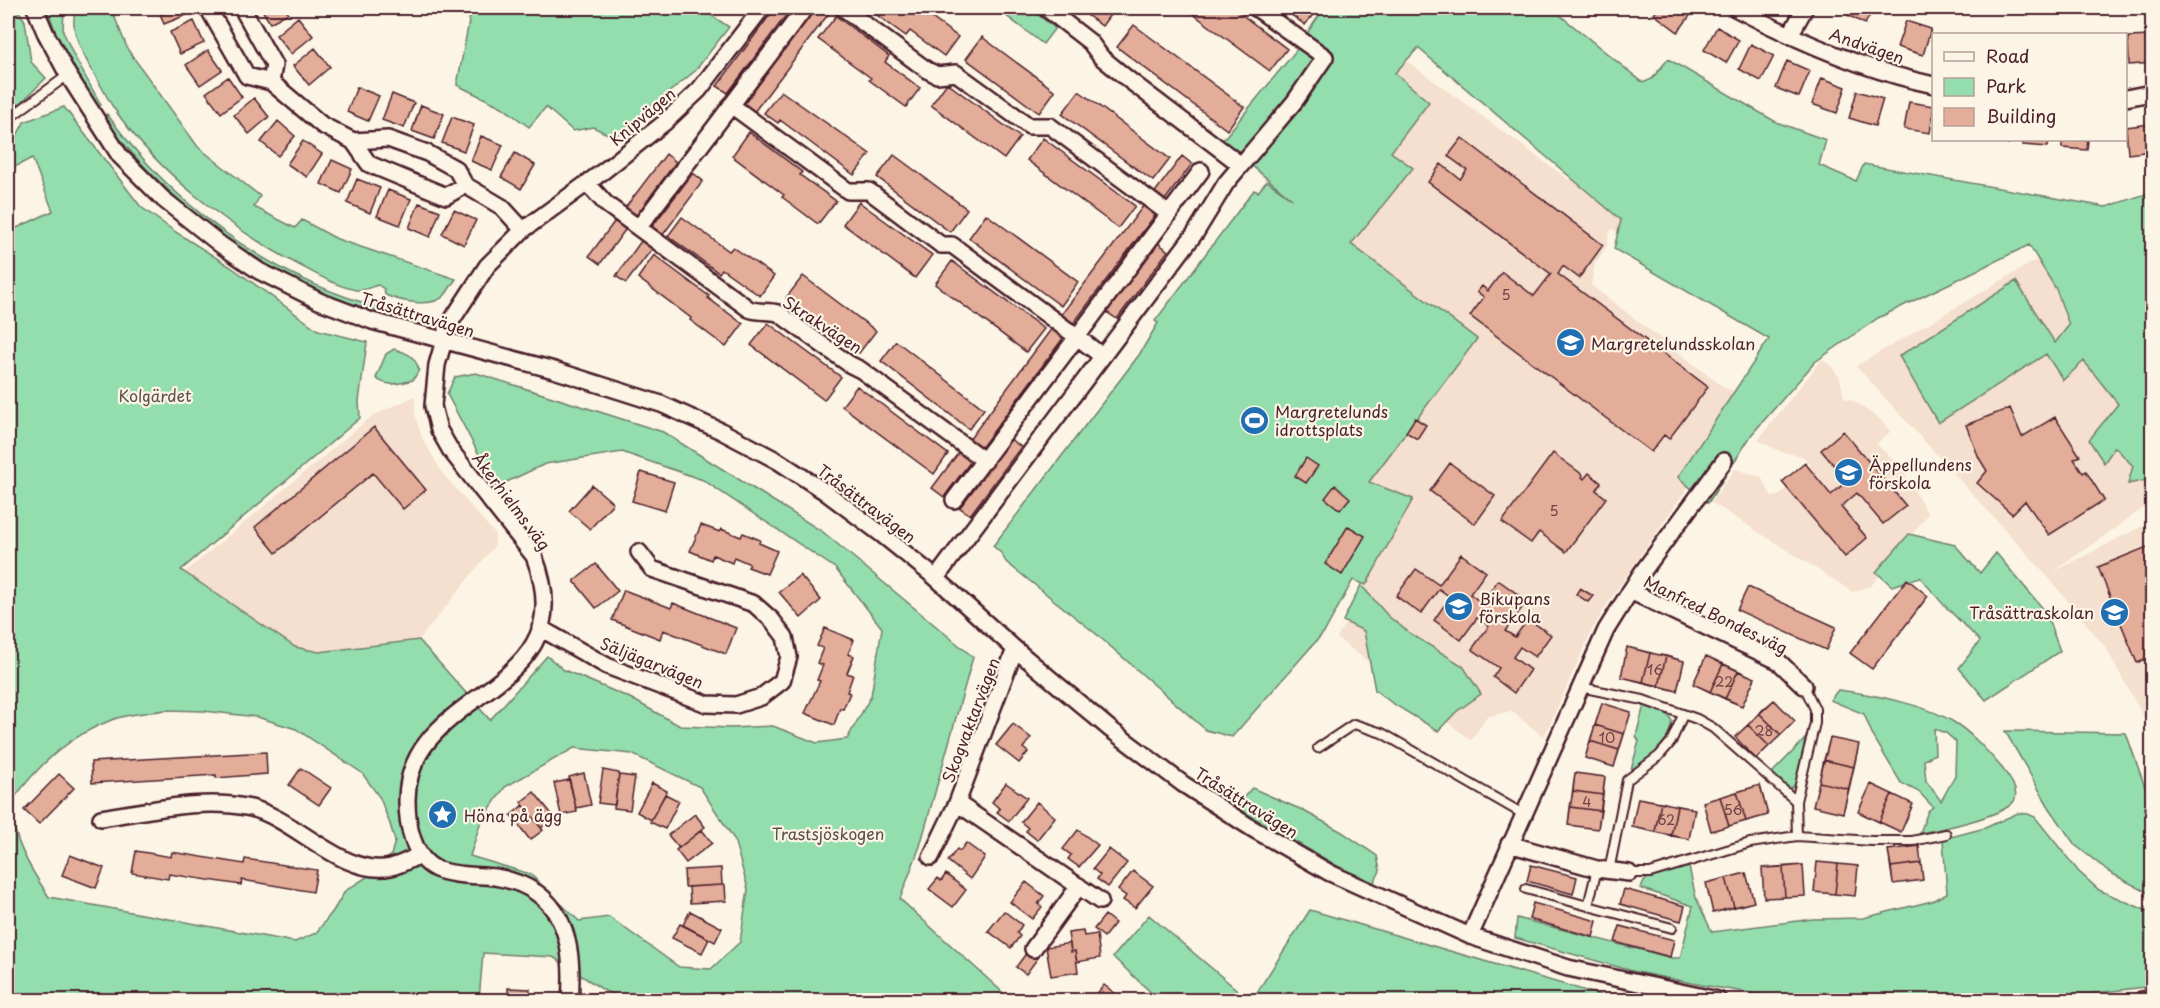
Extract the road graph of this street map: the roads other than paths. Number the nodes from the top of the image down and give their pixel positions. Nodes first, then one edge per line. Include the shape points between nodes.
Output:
1 (35, 8) edge
2 (208, 8) edge
3 (242, 8) edge
4 (762, 8) edge
5 (805, 8) edge
6 (843, 8) edge
7 (1046, 8) edge
8 (1256, 8) edge
9 (1735, 8) edge
10 (1805, 8) edge
11 (1790, 34) junction
12 (68, 75) junction
13 (272, 81) junction
14 (1932, 86) edge
15 (2145, 94) dead end
16 (2127, 98) edge
17 (731, 105) junction
18 (8, 119) edge
19 (353, 141) junction
20 (1241, 165) junction
21 (1201, 171) dead end
22 (587, 183) junction
23 (465, 185) junction
24 (1169, 214) junction
25 (639, 227) junction
26 (523, 230) junction
27 (1077, 337) junction
28 (443, 341) junction
29 (1102, 356) junction
30 (985, 461) junction
31 (1724, 461) dead end
32 (954, 500) dead end
33 (639, 552) dead end
34 (936, 578) junction
35 (1630, 591) junction
36 (540, 628) junction
37 (1016, 649) junction
38 (1804, 686) joint
39 (1580, 687) junction
40 (1683, 715) junction
41 (1318, 748) dead end
42 (1796, 801) junction
43 (957, 803) junction
44 (1523, 813) junction
45 (101, 818) dead end
46 (1947, 834) dead end
47 (1797, 836) junction
48 (1509, 844) junction
49 (420, 855) junction
50 (931, 857) dead end
51 (1603, 870) junction
52 (1629, 873) joint
53 (1079, 886) junction
54 (1526, 889) dead end
55 (1100, 901) dead end
56 (1588, 906) junction
57 (1672, 928) dead end
58 (1470, 936) junction
59 (1033, 949) dead end
60 (2152, 999) edge
61 (570, 1000) edge
62 (1718, 1000) edge
63 (2142, 1000) edge

1 - 12 street, Tråsättravägen
2 - 13 street via 247,76
3 - 13 street via 274,65
4 - 22 street, Knipvägen via 699,90 664,123
5 - 17 street
6 - 24 street via 927,70 938,75 956,72 1029,126 1050,126
7 - 20 street via 1090,42 1101,57 1129,80
8 - 20 street via 1325,57 1295,101
9 - 11 street, Andvägen
10 - 11 street
11 - 14 street, Andvägen via 1821,49
12 - 18 lane
12 - 28 street, Tråsättravägen via 120,156 163,199 221,245 259,271 319,301
13 - 19 street via 322,125
15 - 16 street
17 - 25 street
17 - 27 street via 848,191 869,191 941,245 952,245
19 - 23 street via 388,139 427,153 456,169
19 - 23 street via 369,164 446,196
20 - 29 street via 1196,232
21 - 24 street
22 - 25 street, Skrakvägen via 606,204
22 - 26 street, Knipvägen
23 - 26 street via 502,207
24 - 27 street
25 - 30 street, Skrakvägen via 749,309 778,314
26 - 28 street, Knipvägen via 487,266 448,326
27 - 29 street
27 - 30 street
28 - 34 street, Tråsättravägen via 661,404 721,431 824,491
28 - 36 street, Åkerhielms väg via 433,406 439,430 451,451 534,556 544,593
29 - 34 street
30 - 32 street
31 - 35 street, Manfred Bondes väg
33 - 36 street, Säljägarvägen via 652,569 754,604 772,620 785,637 789,657 782,681 761,697 736,705 707,704 607,666
34 - 37 street, Tråsättravägen
35 - 38 street, Manfred Bondes väg via 1779,661
35 - 39 street, Manfred Bondes väg via 1606,630
36 - 49 street, Åkerhielms väg via 529,652 514,669 440,726 418,755 407,798 408,818
37 - 43 street, Skogvaktarvägen
37 - 58 street, Tråsättravägen via 1110,729 1183,784 1253,829 1330,873
38 - 42 lane, Manfred Bondes väg via 1815,709 1815,723
39 - 40 lane via 1642,700
39 - 44 street, Manfred Bondes väg
40 - 42 lane via 1713,728
40 - 51 lane via 1671,742 1659,756 1627,780
41 - 44 lane via 1354,724 1382,733
42 - 47 lane, Manfred Bondes väg
43 - 50 street, Skogvaktarvägen
43 - 53 street, Skogvaktarvägen
44 - 48 street, Manfred Bondes väg
45 - 49 street via 166,808 233,805 284,821 357,866 389,868
46 - 47 lane via 1912,841
47 - 52 lane via 1750,843 1650,873
48 - 51 street
48 - 58 street, Manfred Bondes väg
49 - 61 street via 436,868 450,872 513,880 548,902 563,926 569,946
51 - 52 street
51 - 56 lane
53 - 55 street, Skogvaktarvägen
53 - 59 street
54 - 56 lane
56 - 57 lane
58 - 62 street, Tråsättravägen via 1568,968
60 - 63 street

